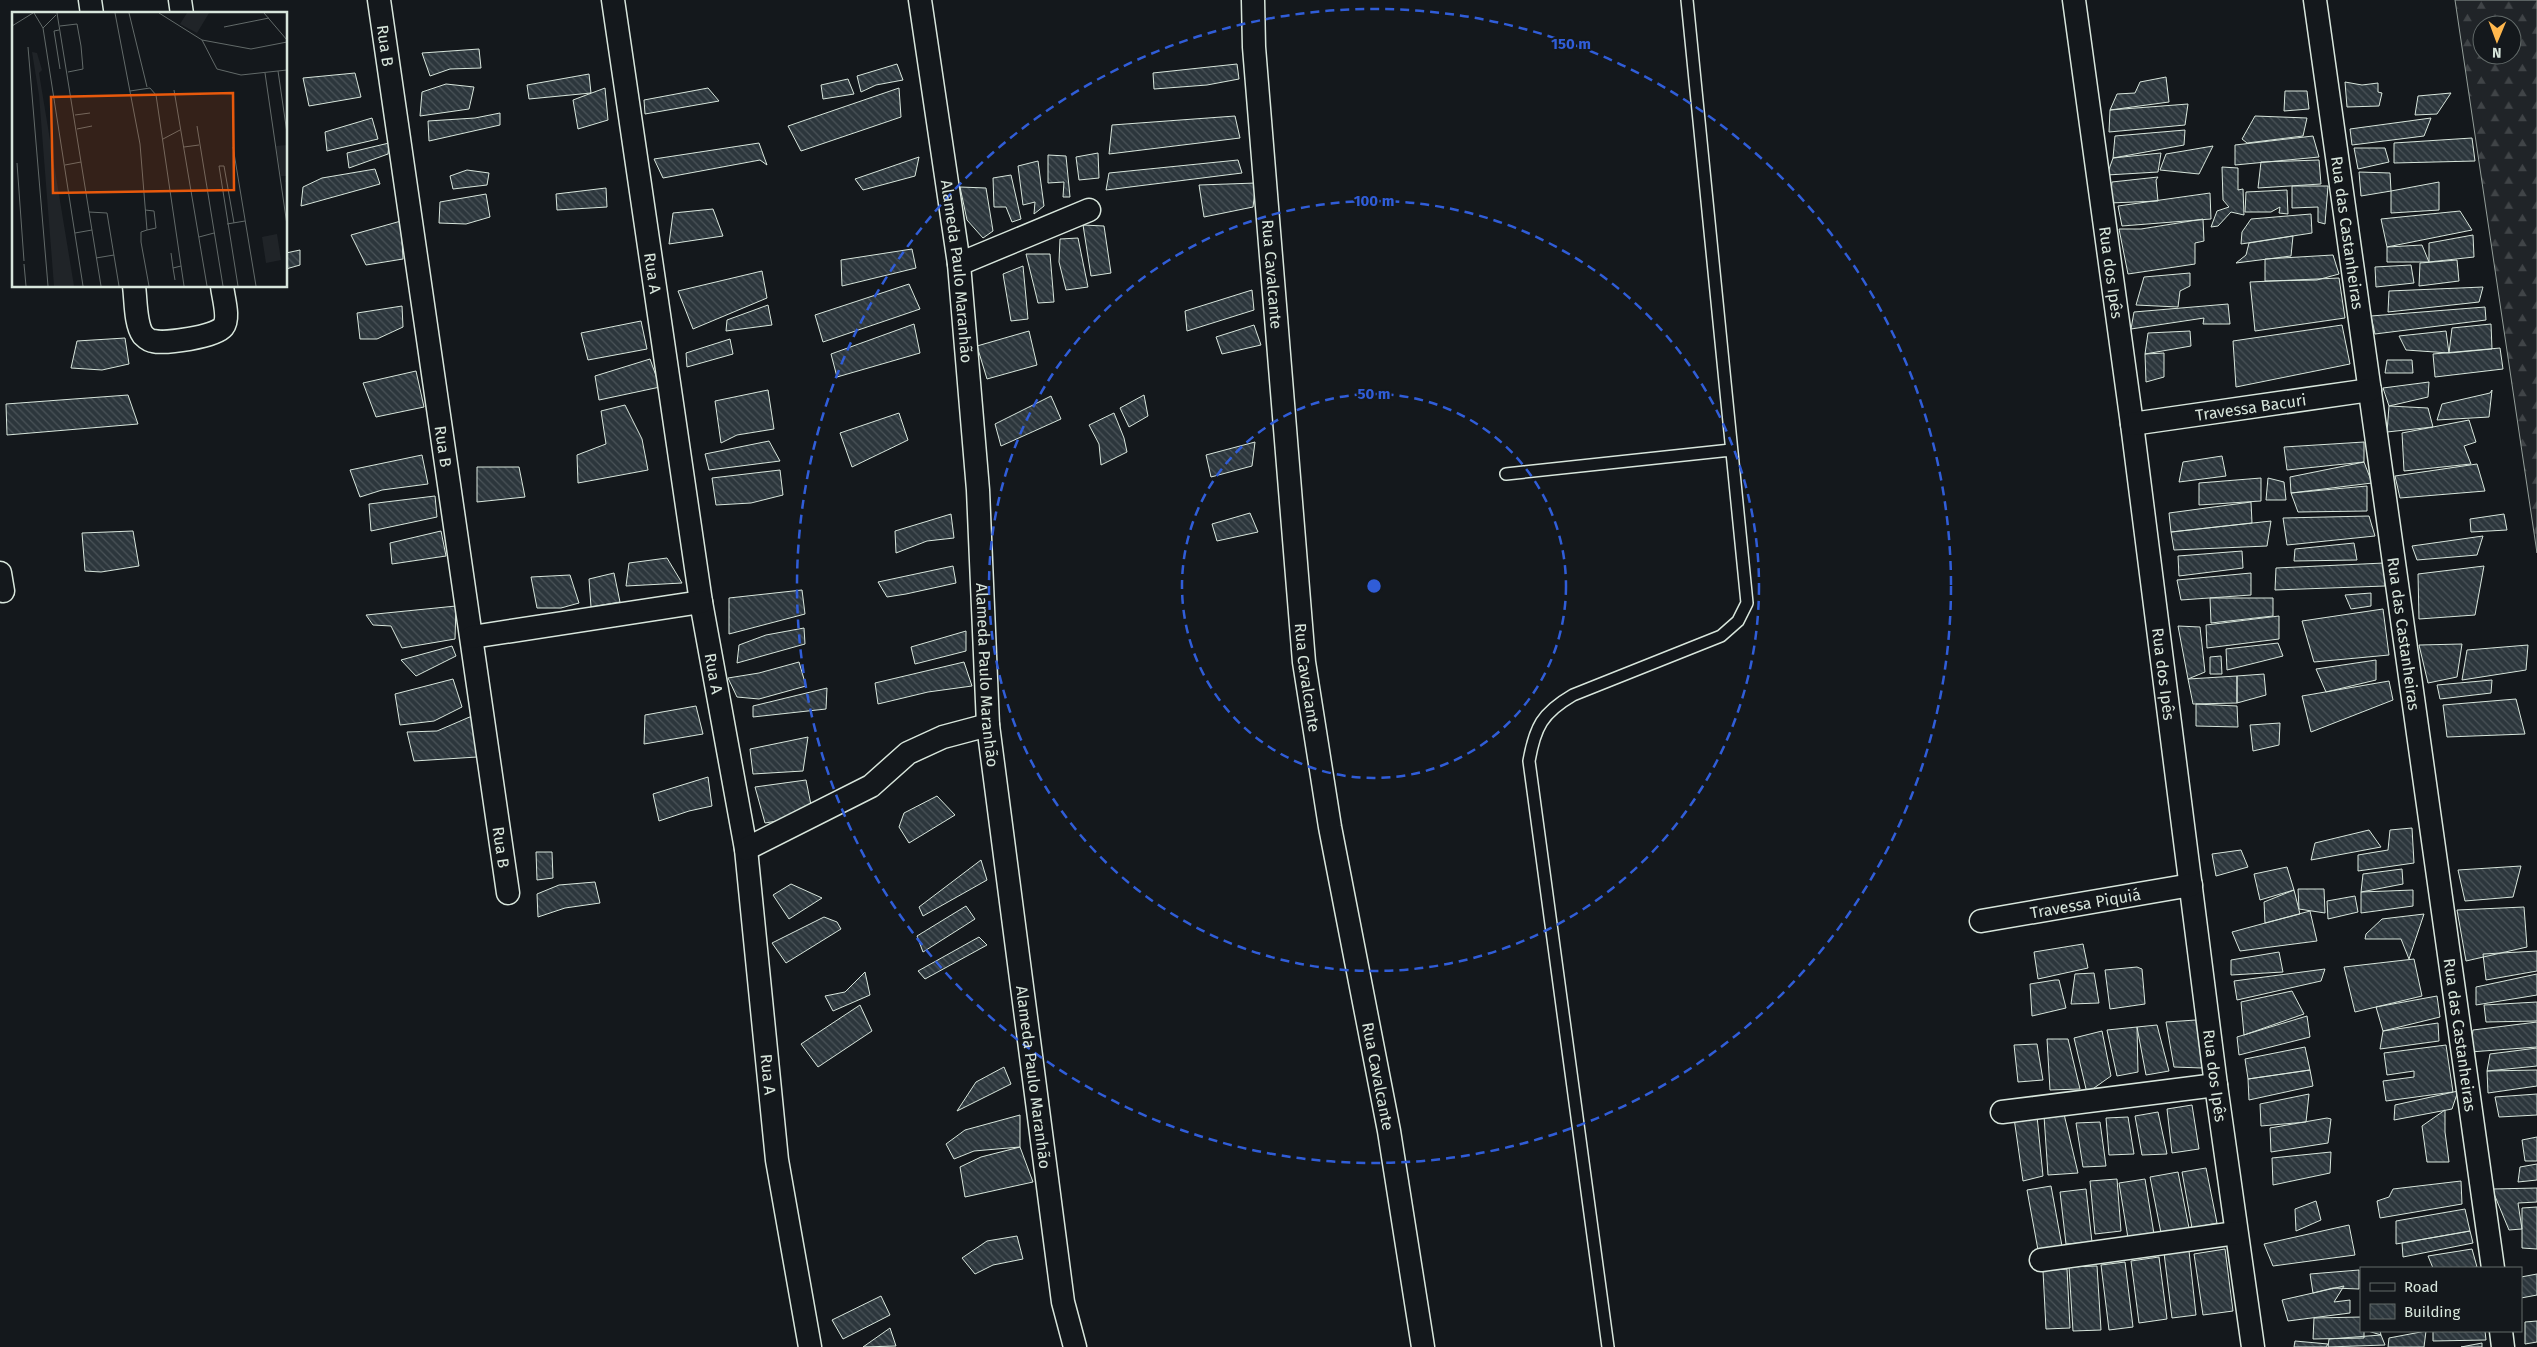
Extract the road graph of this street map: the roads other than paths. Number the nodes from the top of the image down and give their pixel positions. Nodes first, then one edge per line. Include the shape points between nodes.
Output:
1 (379, 0) edge
2 (613, 0) edge
3 (920, 0) edge
4 (1253, 0) edge
5 (1687, 0) edge
6 (2074, 0) edge
7 (2315, 0) edge
8 (1089, 210) dead end
9 (959, 264) junction
10 (134, 288) edge
11 (222, 288) edge
12 (2370, 390) junction
13 (2132, 424) junction
14 (1731, 450) junction
15 (1506, 474) dead end
16 (701, 602) junction
17 (472, 637) junction
18 (988, 725) junction
19 (746, 849) junction
20 (2191, 885) junction
21 (508, 893) dead end
22 (1981, 921) dead end
23 (2216, 1085) junction
24 (2002, 1112) dead end
25 (2236, 1234) junction
26 (2041, 1260) dead end
27 (2492, 1267) edge
28 (2501, 1332) edge
29 (810, 1347) edge
30 (1075, 1347) edge
31 (1423, 1347) edge
32 (1608, 1347) edge
33 (2253, 1347) edge
34 (2504, 1347) edge

1 - 17 street, Rua B
2 - 16 street, Rua A
3 - 9 street, Alameda Paulo Maranhão
4 - 31 street, Rua Cavalcante via 1255,67 1304,662 1330,827 1389,1131
5 - 14 lane
6 - 13 street, Rua dos Ipês
7 - 12 street, Rua das Castanheiras
8 - 9 street
9 - 18 street, Alameda Paulo Maranhão via 978,490
10 - 11 street via 140,330 144,337 161,342 210,336 218,332 224,326 226,316
12 - 13 street, Travessa Bacuri
12 - 27 street, Rua das Castanheiras
13 - 20 street, Rua dos Ipês
14 - 15 lane
14 - 32 lane via 1746,603 1738,621 1721,636 1573,695 1554,706 1540,721 1533,737 1529,761
16 - 17 street
16 - 19 street, Rua A
17 - 21 street, Rua B
18 - 19 street via 944,737 908,753 872,786
18 - 30 street, Alameda Paulo Maranhão via 1063,1302
19 - 29 street, Rua A via 777,1160
20 - 22 street, Travessa Piquiá
20 - 23 street, Rua dos Ipês
23 - 24 street
23 - 25 street, Rua dos Ipês
25 - 26 street
25 - 33 street, Rua dos Ipês
28 - 34 street

